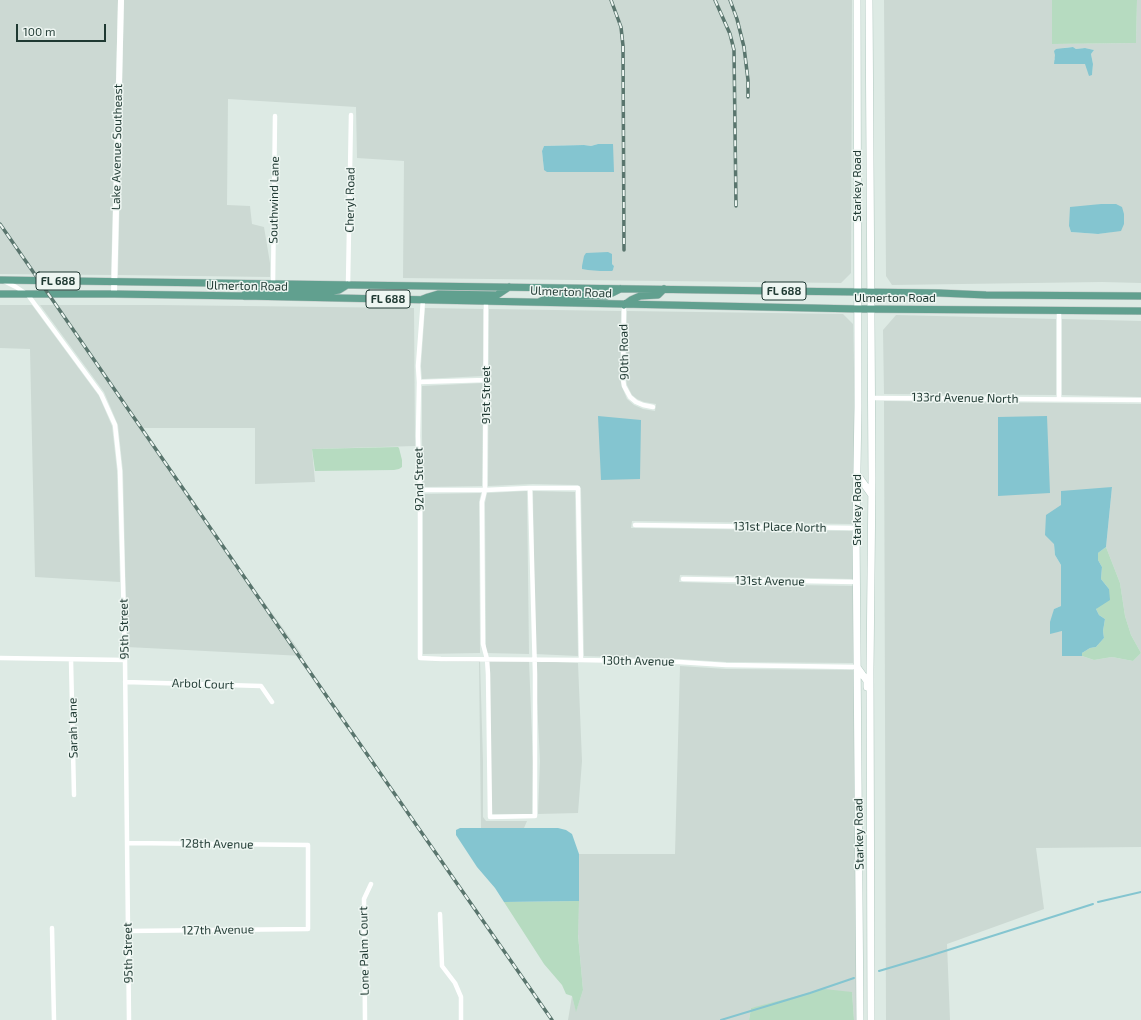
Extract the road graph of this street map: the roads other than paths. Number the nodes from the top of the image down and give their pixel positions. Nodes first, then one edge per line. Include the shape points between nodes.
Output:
1 (121, 0) edge
2 (857, 0) edge
3 (869, 0) edge
4 (275, 116) dead end
5 (351, 116) dead end
6 (1, 280) edge
7 (114, 281) junction
8 (273, 284) junction
9 (348, 285) junction
10 (510, 287) junction
11 (622, 288) junction
12 (664, 289) junction
13 (858, 292) junction
14 (871, 292) junction
15 (0, 294) edge
16 (114, 294) junction
17 (28, 295) junction
18 (244, 296) junction
19 (1141, 296) edge
20 (423, 300) junction
21 (486, 301) junction
22 (537, 302) junction
23 (624, 305) junction
24 (858, 309) junction
25 (871, 309) junction
26 (1059, 310) junction
27 (1141, 311) edge
28 (486, 380) junction
29 (419, 382) junction
30 (871, 398) junction
31 (1059, 399) junction
32 (1141, 400) edge
33 (652, 407) dead end
34 (857, 474) junction
35 (530, 488) junction
36 (420, 490) junction
37 (485, 490) junction
38 (871, 494) junction
39 (634, 524) dead end
40 (856, 528) junction
41 (683, 578) dead end
42 (857, 582) junction
43 (870, 654) junction
44 (0, 658) edge
45 (420, 658) joint
46 (487, 659) junction
47 (71, 660) junction
48 (124, 660) junction
49 (534, 660) junction
50 (581, 660) junction
51 (857, 667) junction
52 (125, 682) junction
53 (272, 702) dead end
54 (870, 718) junction
55 (74, 795) dead end
56 (127, 843) junction
57 (371, 884) dead end
58 (440, 914) dead end
59 (52, 928) dead end
60 (308, 929) joint
61 (128, 930) junction
62 (54, 1020) edge
63 (129, 1020) edge
64 (365, 1020) edge
65 (461, 1020) edge
66 (860, 1020) edge
67 (871, 1020) edge

1 - 7 street, Lake Avenue Southeast
2 - 13 main road, Starkey Road
3 - 14 main road, Starkey Road
4 - 8 street, Southwind Lane
5 - 9 street, Cheryl Road
6 - 7 main road, Ulmerton Road / FL 688
6 - 17 street, 95th Street
7 - 8 main road, Ulmerton Road / FL 688
7 - 16 street, Lake Avenue Southeast
8 - 9 main road, Ulmerton Road / FL 688
9 - 10 main road, Ulmerton Road / FL 688
9 - 18 main road via 333,291 251,291 246,292
10 - 11 main road, Ulmerton Road / FL 688
10 - 20 main road via 497,295 438,294
11 - 12 main road, Ulmerton Road / FL 688
11 - 22 main road via 606,296 552,296
12 - 13 main road, Ulmerton Road / FL 688
12 - 23 main road via 658,295 640,296
13 - 14 main road, Ulmerton Road / FL 688
13 - 24 main road, Starkey Road
14 - 19 main road, Ulmerton Road / FL 688
14 - 25 main road, Starkey Road
15 - 17 main road, Ulmerton Road / FL 688
16 - 17 main road, Ulmerton Road / FL 688
16 - 18 main road, Ulmerton Road / FL 688
17 - 48 street, 95th Street via 101,394 115,425 120,471
18 - 20 main road, Ulmerton Road / FL 688
20 - 21 main road, Ulmerton Road / FL 688
20 - 29 street, 92nd Street
21 - 22 main road, Ulmerton Road / FL 688
21 - 28 street, 91st Street
22 - 23 main road, Ulmerton Road / FL 688
23 - 24 main road, Ulmerton Road / FL 688
23 - 33 street, 90th Road via 624,386 630,398
24 - 25 main road, Ulmerton Road / FL 688
24 - 34 main road, Starkey Road
25 - 26 main road, Ulmerton Road / FL 688
25 - 30 main road, Starkey Road
26 - 27 main road, Ulmerton Road / FL 688
26 - 31 street
28 - 29 street
28 - 37 street, 91st Street
29 - 36 street, 92nd Street
30 - 31 street, 133rd Avenue North
30 - 38 main road, Starkey Road
31 - 32 street, 133rd Avenue North
34 - 38 main road
34 - 40 main road, Starkey Road
35 - 37 street
35 - 49 street
35 - 50 street via 578,488
36 - 37 street
36 - 45 street, 92nd Street
37 - 46 street, 91st Street via 482,502 483,644
38 - 43 main road, Starkey Road
39 - 40 street, 131st Place North
40 - 42 main road, Starkey Road
41 - 42 street, 131st Avenue
42 - 51 main road, Starkey Road
43 - 51 main road
43 - 54 main road, Starkey Road
44 - 47 street
45 - 46 street, 130th Avenue
46 - 49 street, 130th Avenue
46 - 49 street, 91st Street via 490,817 535,816
47 - 48 street
47 - 55 street, Sarah Lane
48 - 52 street, 95th Street
49 - 50 street, 130th Avenue
50 - 51 street, 130th Avenue
51 - 54 main road via 867,681 866,713
51 - 66 main road, Starkey Road
52 - 53 street, Arbol Court via 261,686
52 - 56 street, 95th Street
54 - 67 main road, Starkey Road
56 - 60 street, 128th Avenue via 308,845
56 - 61 street, 95th Street
57 - 64 street, Lone Palm Court via 364,899
58 - 65 street via 442,966 455,983 461,997
59 - 62 street
60 - 61 street, 127th Avenue
61 - 63 street, 95th Street

